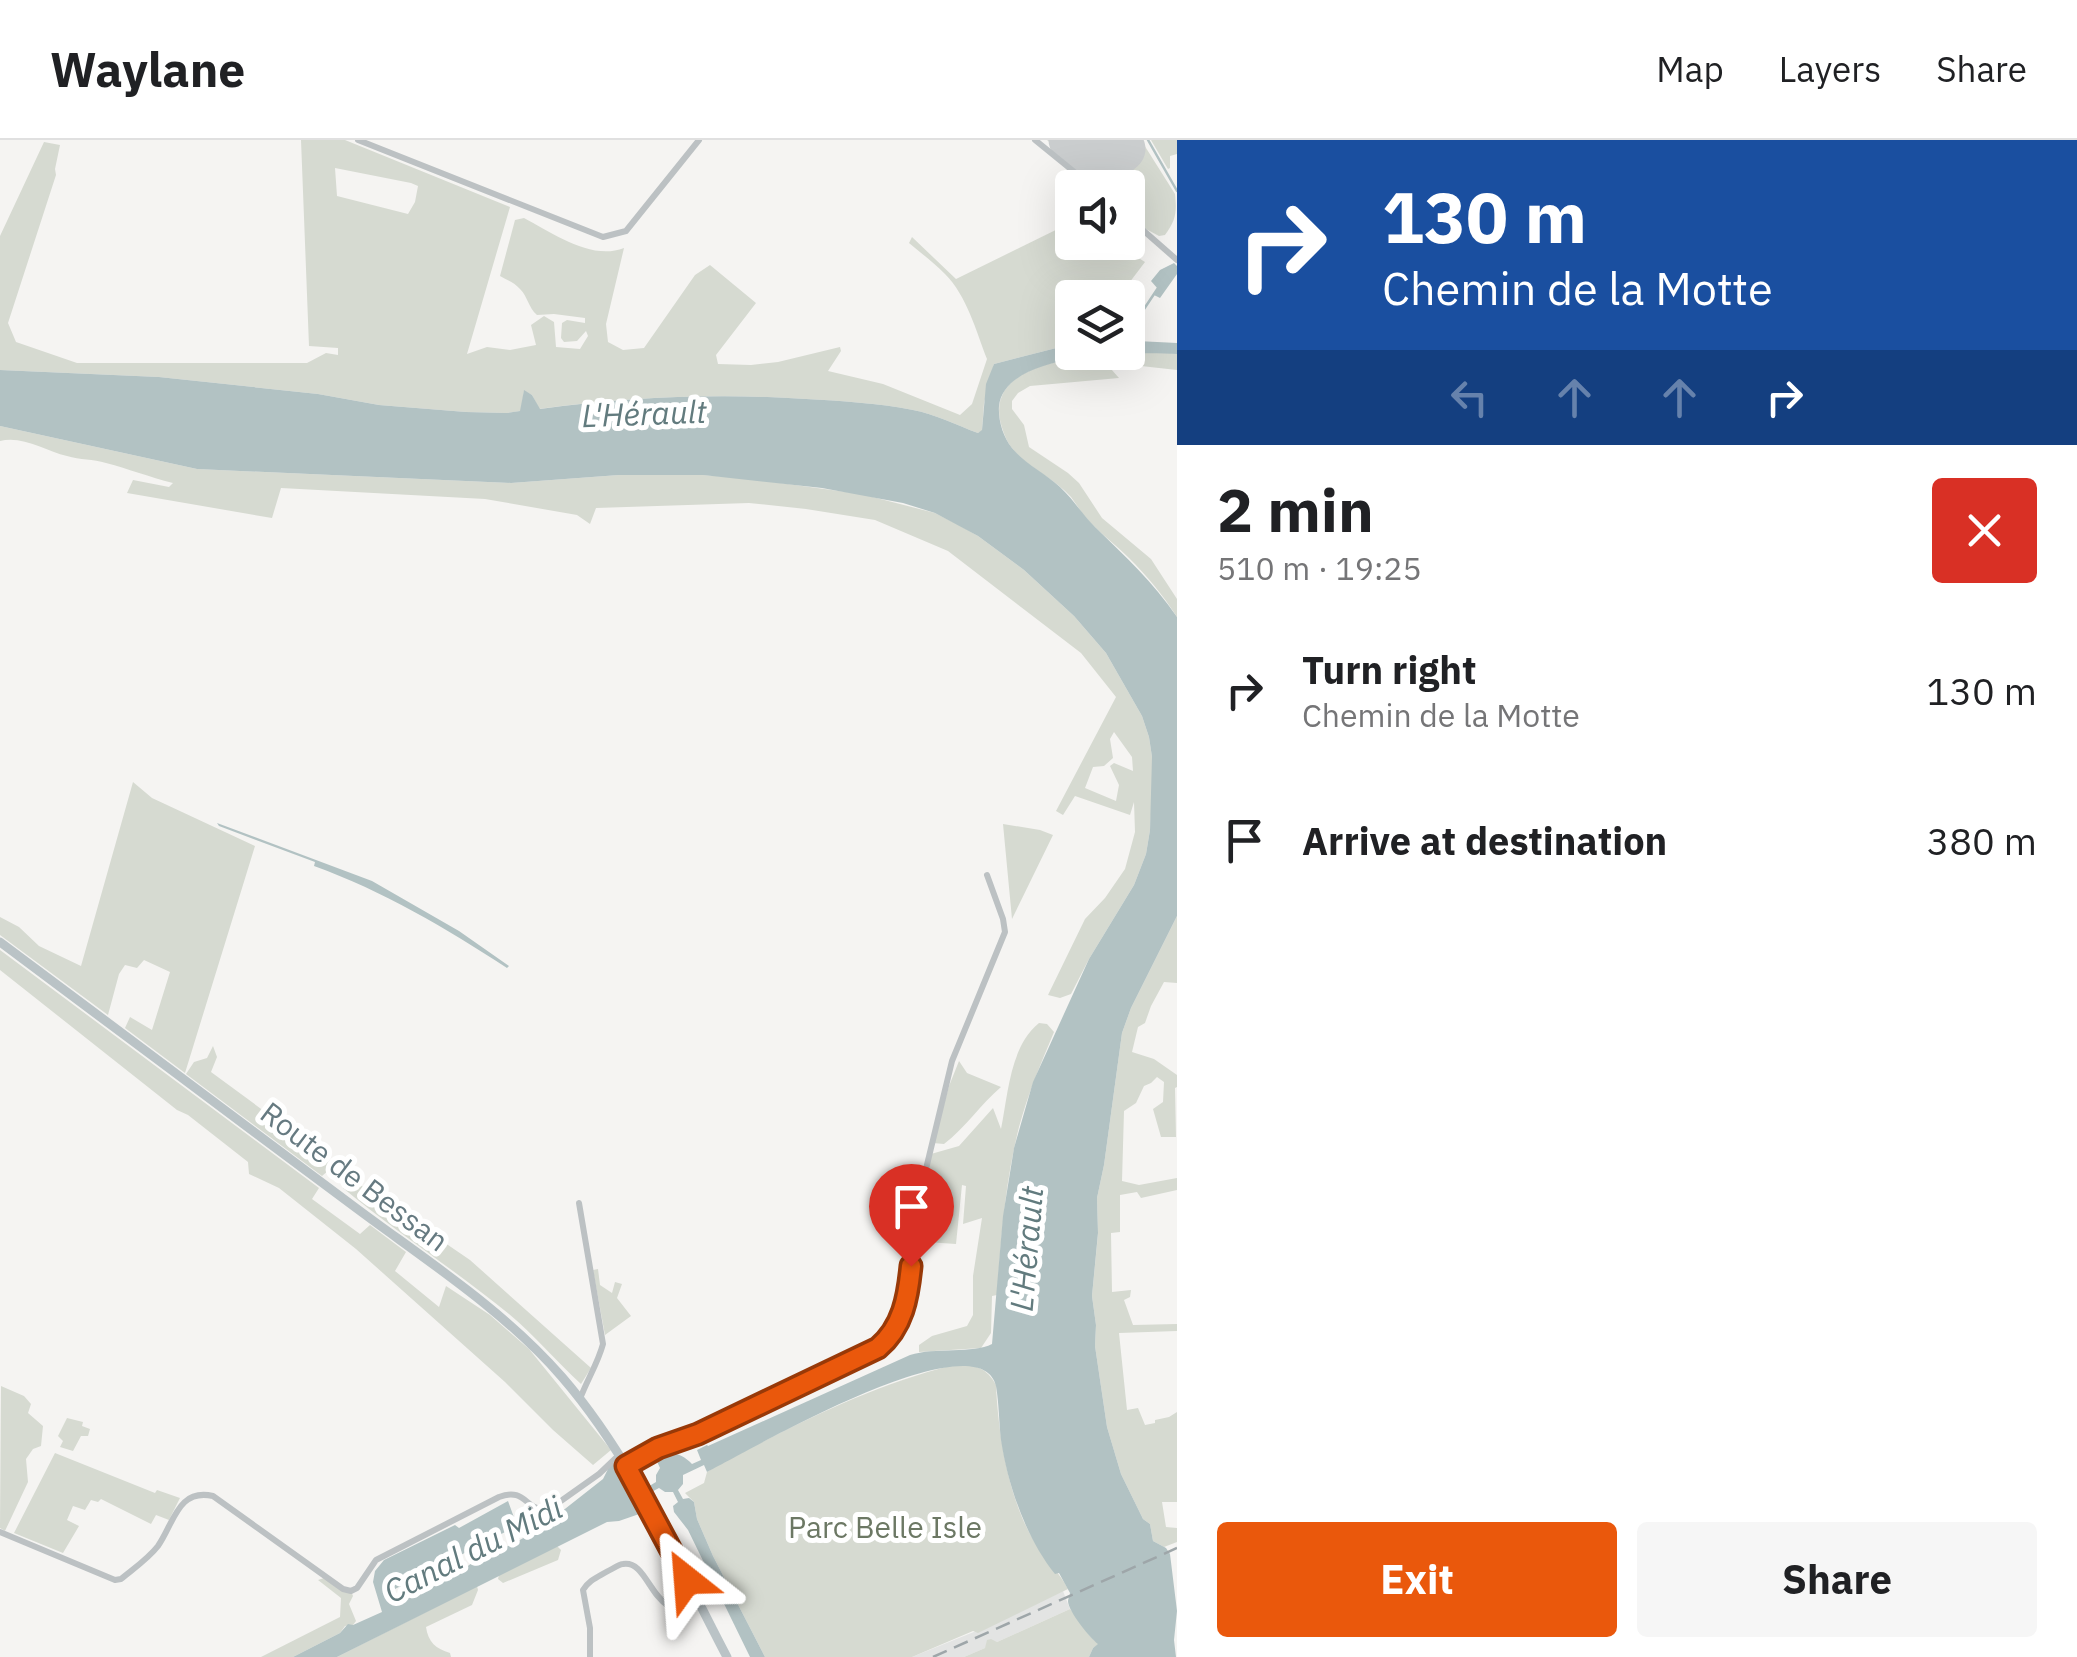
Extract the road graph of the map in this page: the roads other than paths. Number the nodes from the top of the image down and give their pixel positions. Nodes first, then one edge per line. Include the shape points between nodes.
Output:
1 (358, 140) edge
2 (699, 140) edge
3 (1035, 140) edge
4 (1072, 170) edge
5 (1145, 232) edge
6 (1176, 258) edge
7 (987, 875) dead end
8 (0, 942) edge
9 (579, 1204) dead end
10 (579, 1397) junction
11 (619, 1455) junction
12 (626, 1466) junction
13 (0, 1532) edge
14 (700, 1604) junction
15 (590, 1657) edge
16 (727, 1657) edge

1 - 2 street via 603,237 626,231
3 - 4 street
5 - 6 street
7 - 12 street via 1005,932 952,1061 924,1173 909,1292 895,1329 869,1353
8 - 10 main road, Route de Bessan via 514,1328
9 - 10 street via 603,1344
10 - 11 main road, Route de Bessan
11 - 12 main road, Route de Bessan
11 - 13 street via 551,1508 536,1508 517,1494 499,1497 376,1560 351,1591 200,1493 188,1498 157,1546 116,1580
12 - 14 main road, Route de Bessan
14 - 15 street via 686,1610 665,1604 634,1567 619,1565 583,1590
14 - 16 main road, Route de Bessan

